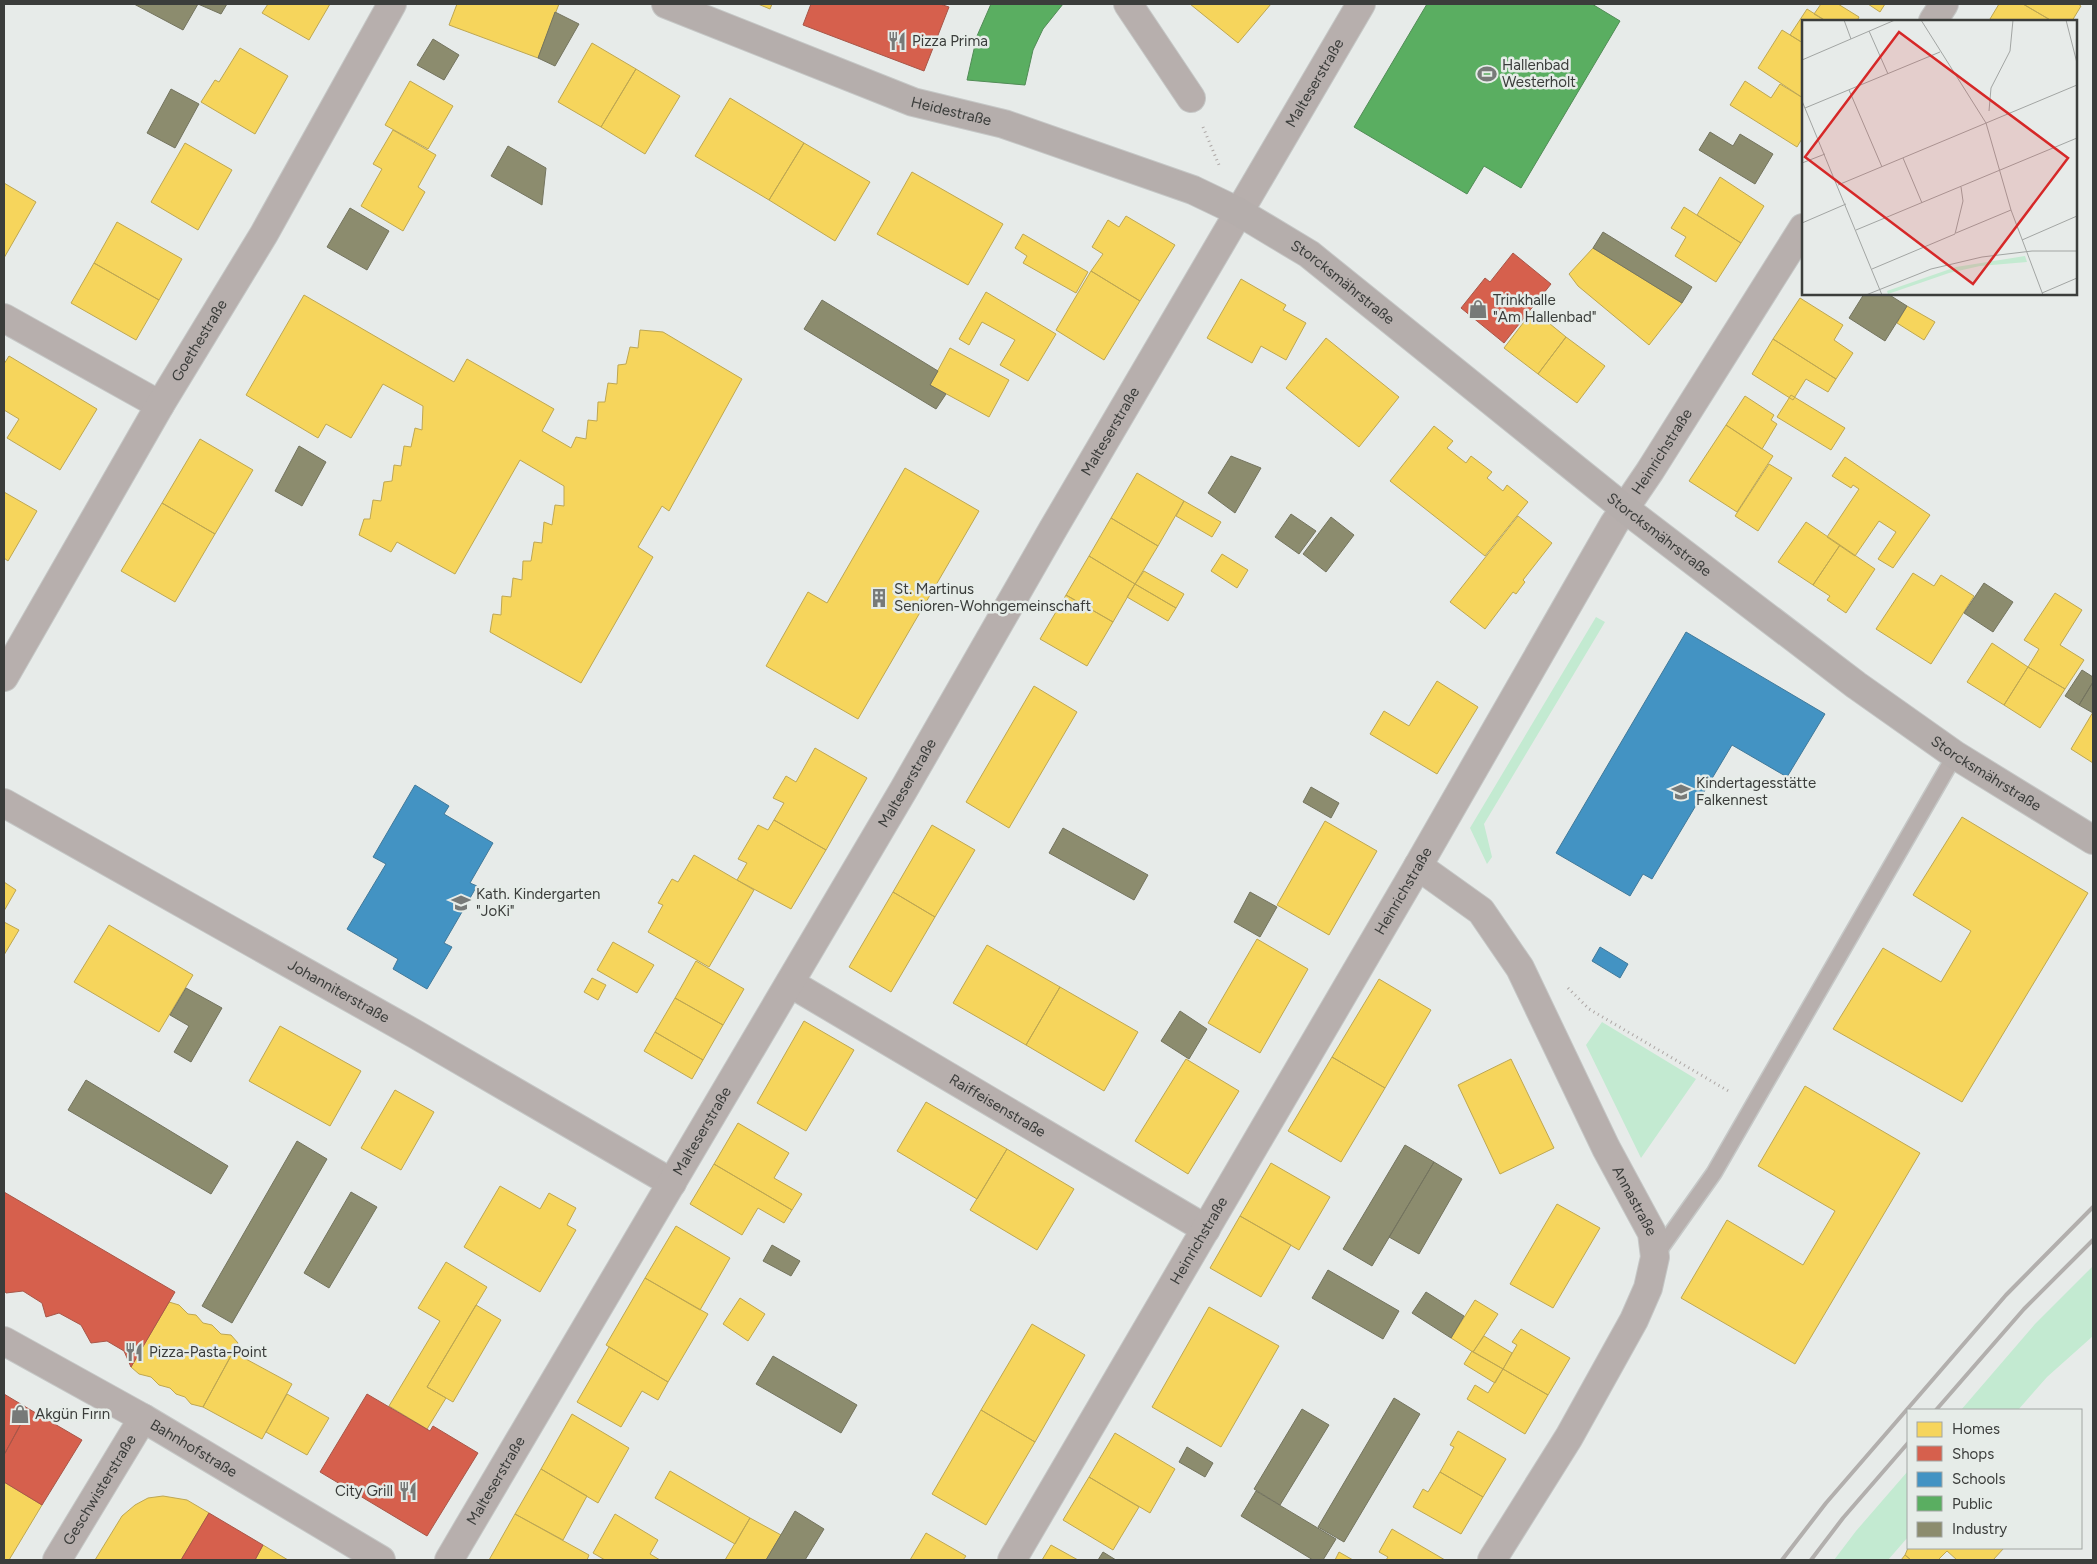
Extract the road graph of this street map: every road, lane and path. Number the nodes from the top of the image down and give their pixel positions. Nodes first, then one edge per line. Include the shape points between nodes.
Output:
1 (392, 4) edge
2 (666, 4) edge
3 (1128, 4) edge
4 (1361, 4) edge
5 (1944, 4) edge
6 (1934, 20) edge
7 (1191, 98) joint
8 (1219, 166) dead end
9 (1238, 212) junction
10 (1802, 230) edge
11 (4, 318) edge
12 (160, 405) junction
13 (1624, 508) junction
14 (4, 676) edge
15 (1955, 755) junction
16 (4, 803) edge
17 (2093, 840) edge
18 (1418, 866) junction
19 (1564, 980) dead end
20 (790, 983) junction
21 (1752, 1105) junction
22 (672, 1183) junction
23 (1206, 1229) junction
24 (1655, 1257) junction
25 (4, 1341) edge
26 (143, 1418) junction
27 (57, 1560) edge
28 (381, 1560) edge
29 (450, 1560) edge
30 (1012, 1560) edge
31 (1492, 1560) edge

1 - 12 street, Goethestraße via 264,234
2 - 9 main road, Heidestraße via 913,102 1004,124 1193,190
3 - 7 street
4 - 9 street, Malteserstraße
5 - 6 street
7 - 8 path
9 - 13 main road, Storcksmährstraße via 1309,254
9 - 20 street, Malteserstraße
10 - 13 street, Heinrichstraße
11 - 12 street
12 - 14 street, Goethestraße
13 - 15 main road, Storcksmährstraße via 1840,673
13 - 18 street, Heinrichstraße
15 - 17 main road, Storcksmährstraße
15 - 21 lane
16 - 22 street, Johanniterstraße
18 - 23 street, Heinrichstraße
18 - 24 street, Annastraße via 1481,911 1520,968 1606,1148 1652,1233
19 - 21 path via 1589,1009
20 - 22 street, Malteserstraße
20 - 23 street, Raiffeisenstraße
21 - 24 lane via 1714,1174
22 - 29 street, Malteserstraße
23 - 30 street, Heinrichstraße
24 - 31 street, Annastraße via 1648,1288 1634,1320 1569,1436
25 - 26 street, Bahnhofstraße
26 - 27 street, Geschwisterstraße
26 - 28 street, Bahnhofstraße

